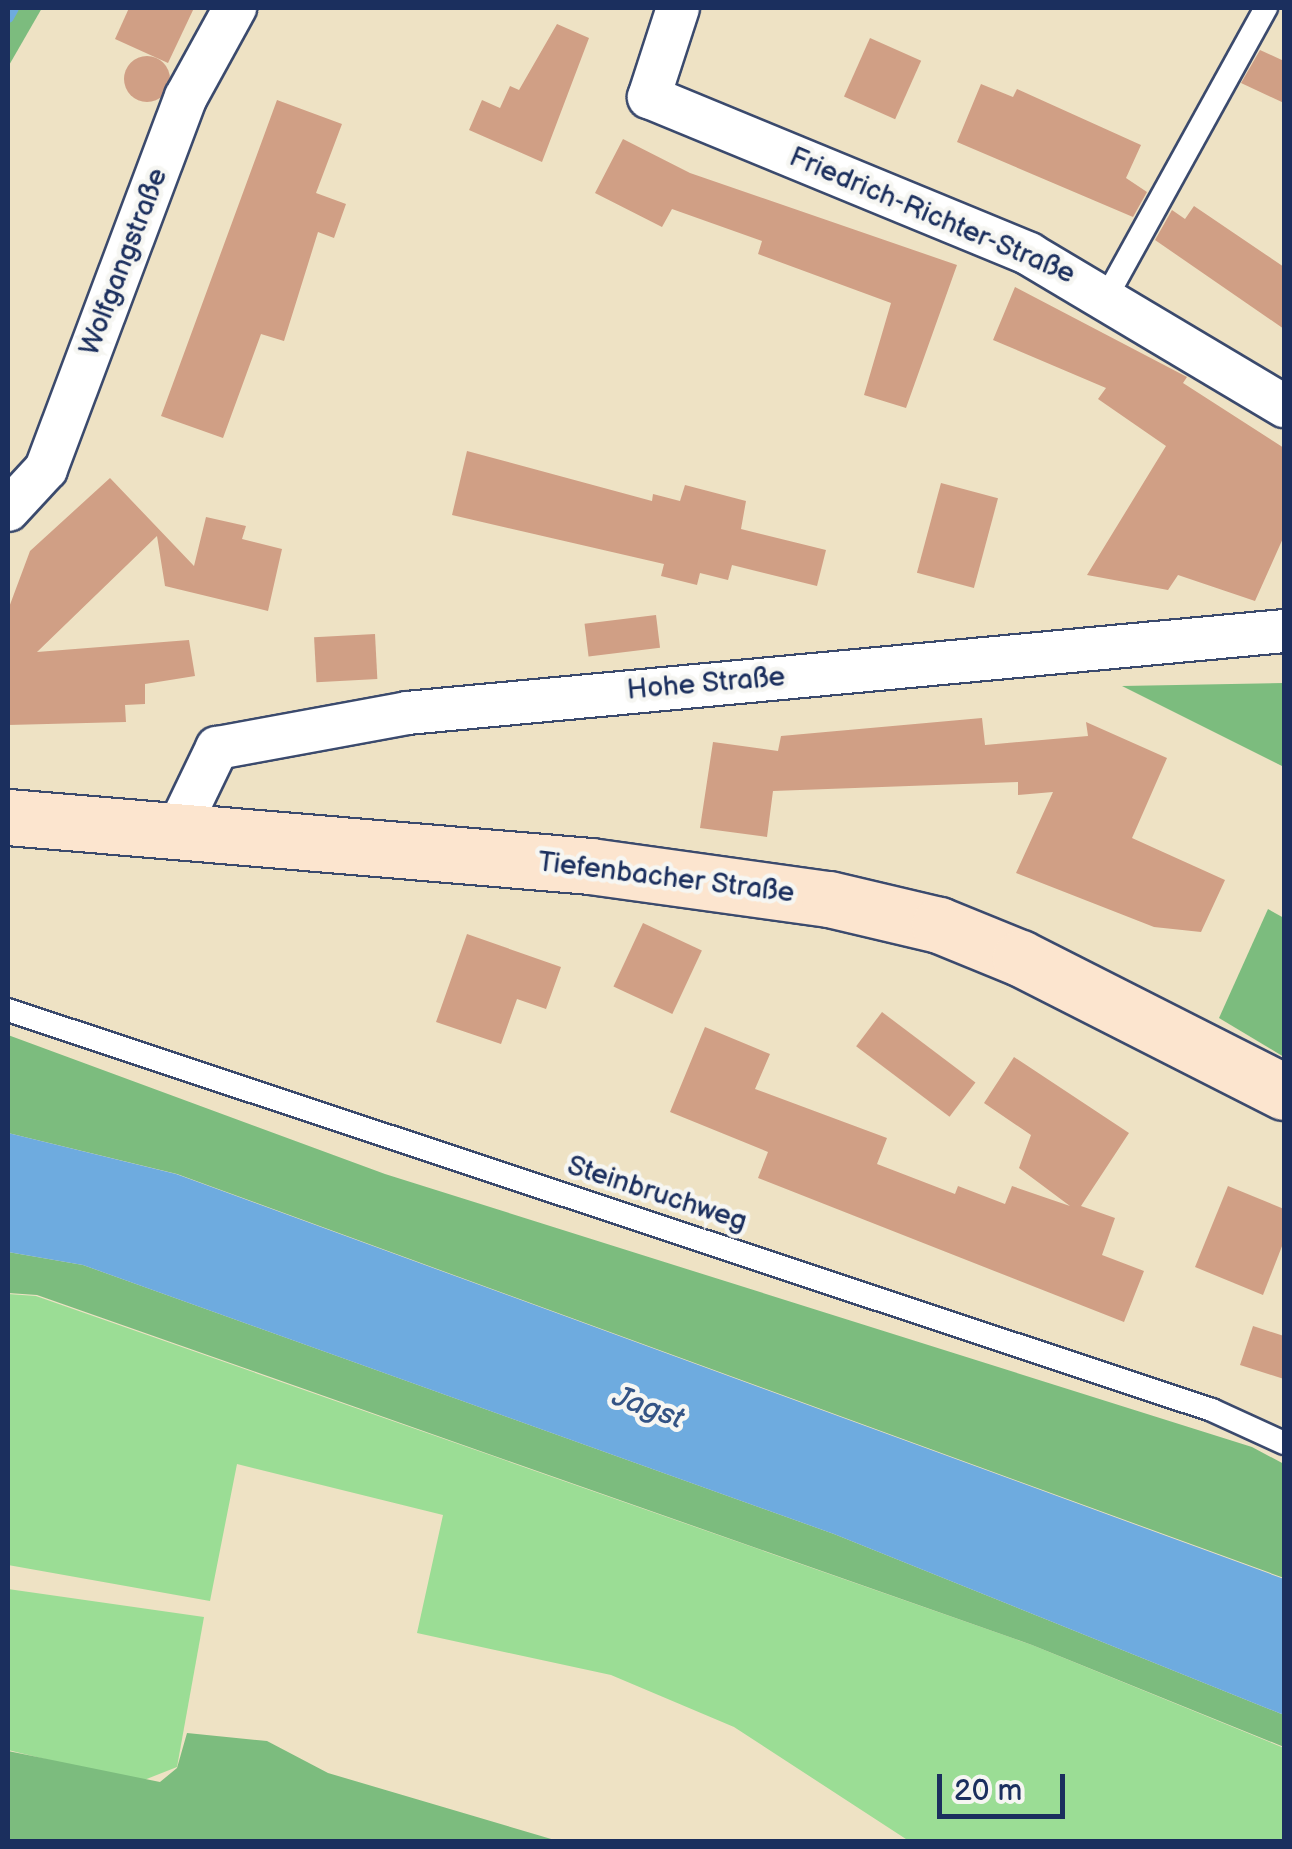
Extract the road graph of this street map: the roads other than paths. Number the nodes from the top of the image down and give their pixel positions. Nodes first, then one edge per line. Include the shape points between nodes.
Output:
1 (235, 8) edge
2 (678, 8) edge
3 (1266, 8) edge
4 (1108, 294) junction
5 (1284, 406) edge
6 (8, 510) edge
7 (1284, 631) edge
8 (8, 816) edge
9 (179, 827) junction
10 (8, 1010) edge
11 (1284, 1092) edge
12 (1284, 1443) edge

1 - 6 street, Wolfgangstraße via 186,97 46,469
2 - 4 street, Friedrich-Richter-Straße via 649,96
3 - 4 lane
4 - 5 street, Friedrich-Richter-Straße
7 - 9 street, Hohe Straße via 407,713 216,748
8 - 9 main road, Tiefenbacher Straße
9 - 11 main road, Tiefenbacher Straße via 590,866 866,908 939,926 1095,990
10 - 12 lane, Steinbruchweg via 1212,1410

